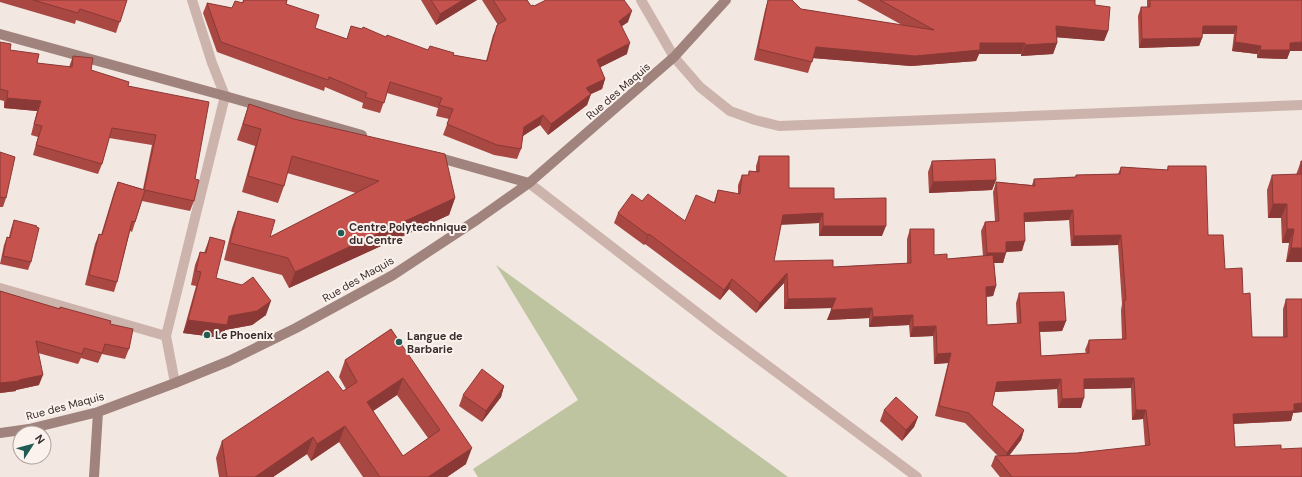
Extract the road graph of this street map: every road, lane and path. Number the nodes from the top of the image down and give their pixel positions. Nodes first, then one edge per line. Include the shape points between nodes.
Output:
1 (192, 0) edge
2 (641, 0) edge
3 (726, 0) edge
4 (0, 34) edge
5 (674, 58) junction
6 (225, 96) junction
7 (1302, 105) edge
8 (374, 139) edge
9 (426, 154) edge
10 (529, 183) junction
11 (0, 288) edge
12 (166, 336) junction
13 (175, 383) junction
14 (98, 412) junction
15 (0, 433) edge
16 (94, 477) edge
17 (917, 477) edge

1 - 6 street
2 - 5 street
3 - 5 street, Rue des Maquis
4 - 6 street
5 - 7 street via 700,87 730,111 779,126
5 - 10 street, Rue des Maquis
6 - 8 street
6 - 12 street
9 - 10 street
10 - 13 street, Rue des Maquis via 392,275 296,328 229,361
10 - 17 street via 721,331
11 - 12 street
12 - 13 street
13 - 14 street, Rue des Maquis
14 - 15 street, Rue des Maquis via 29,429
14 - 16 street

